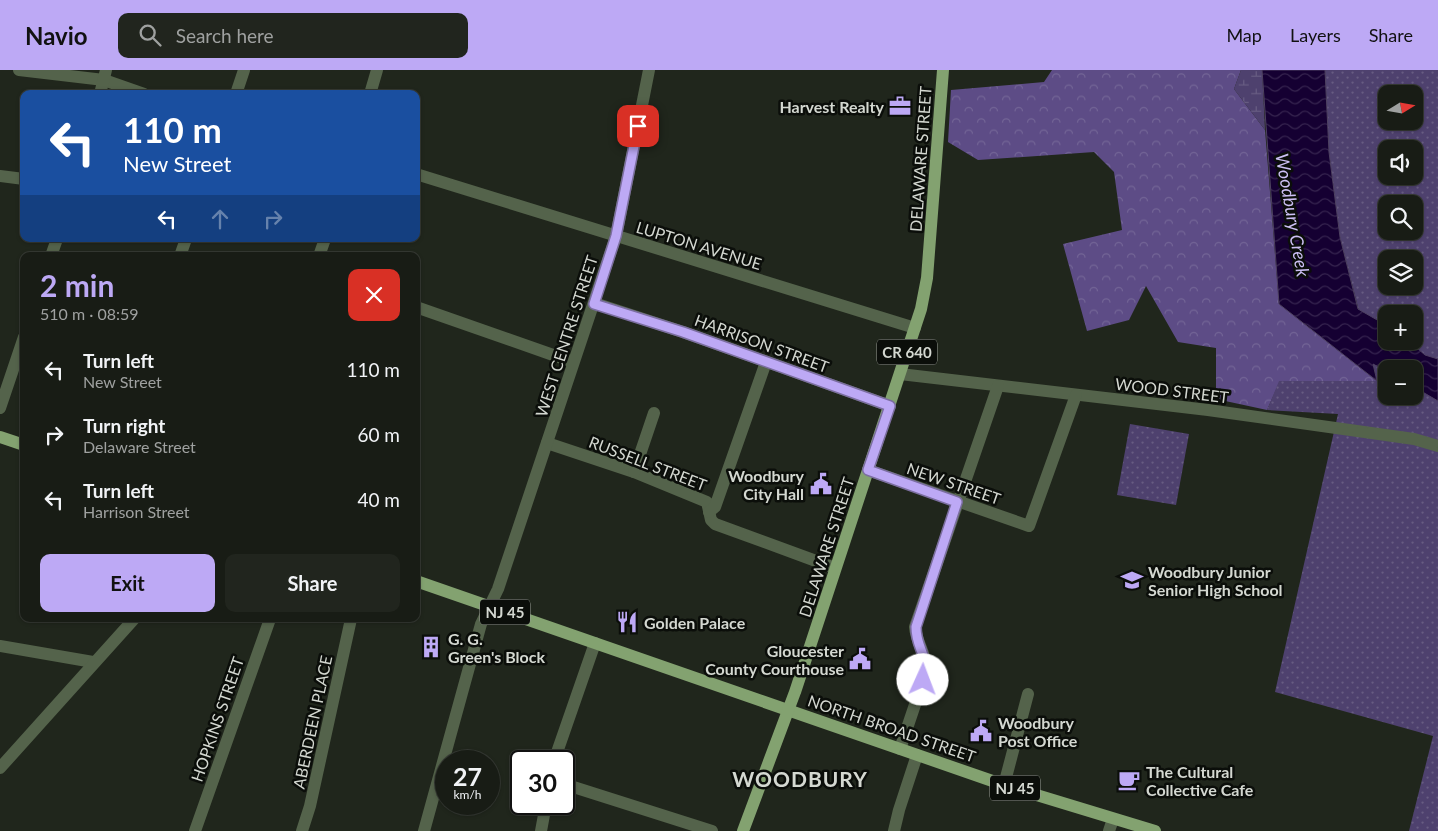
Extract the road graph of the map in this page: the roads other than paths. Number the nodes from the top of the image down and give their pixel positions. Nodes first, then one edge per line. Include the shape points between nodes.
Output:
1 (19, 70) edge
2 (244, 70) edge
3 (377, 70) edge
4 (649, 70) edge
5 (943, 70) edge
6 (105, 75) edge
7 (101, 90) edge
8 (136, 90) edge
9 (237, 90) edge
10 (371, 90) edge
11 (420, 175) edge
12 (0, 176) edge
13 (20, 178) edge
14 (616, 236) junction
15 (594, 304) junction
16 (420, 309) edge
17 (915, 328) junction
18 (20, 349) edge
19 (573, 362) junction
20 (766, 362) junction
21 (900, 374) junction
22 (998, 386) junction
23 (1076, 395) junction
24 (890, 406) junction
25 (0, 408) edge
26 (654, 413) dead end
27 (0, 437) edge
28 (547, 443) junction
29 (20, 444) edge
30 (1438, 446) edge
31 (868, 470) junction
32 (634, 472) junction
33 (957, 502) junction
34 (709, 512) junction
35 (835, 568) junction
36 (420, 582) edge
37 (489, 606) junction
38 (131, 622) edge
39 (269, 622) edge
40 (349, 622) edge
41 (595, 642) junction
42 (0, 646) edge
43 (93, 662) junction
44 (1028, 694) dead end
45 (789, 710) junction
46 (16, 748) junction
47 (900, 749) junction
48 (558, 750) edge
49 (0, 755) edge
50 (917, 755) junction
51 (0, 768) edge
52 (1004, 785) junction
53 (575, 787) edge
54 (544, 815) edge
55 (1111, 825) edge
56 (195, 831) edge
57 (302, 831) edge
58 (424, 831) edge
59 (541, 831) edge
60 (712, 831) edge
61 (743, 831) edge
62 (894, 831) edge
63 (1155, 831) edge

1 - 6 street
2 - 9 street
3 - 10 street
4 - 14 street, WEST CENTRE STREET
5 - 17 main road, DELAWARE STREET / CR 640 via 926,284
6 - 7 street
6 - 8 street
11 - 14 street, LUPTON AVENUE
12 - 13 street
14 - 15 street, WEST CENTRE STREET
14 - 17 street, LUPTON AVENUE
15 - 19 street, WEST CENTRE STREET
15 - 20 street, HARRISON STREET
16 - 19 street
17 - 21 main road, DELAWARE STREET / CR 640
18 - 25 street
19 - 28 street, WEST CENTRE STREET
20 - 24 street, HARRISON STREET
20 - 34 street via 716,507
21 - 22 street, WOOD STREET
21 - 24 main road, DELAWARE STREET / CR 640
22 - 23 street, WOOD STREET
22 - 33 street
23 - 30 street, WOOD STREET via 1414,439
23 - 33 street, NEW STREET via 1029,526
24 - 31 main road, DELAWARE STREET / CR 640
26 - 32 street
27 - 29 main road
28 - 32 street, RUSSELL STREET
28 - 37 street, WEST CENTRE STREET via 498,589
31 - 33 street, NEW STREET
31 - 35 main road, DELAWARE STREET / CR 640
32 - 34 street, RUSSELL STREET via 707,502
33 - 47 street via 916,627 916,637 927,669
34 - 35 street, RUSSELL STREET via 716,524
35 - 45 main road, DELAWARE STREET / CR 640
36 - 37 main road, NJ 45
37 - 41 main road, NJ 45
37 - 58 street, WEST CENTRE STREET via 481,624
38 - 43 street
39 - 56 street, HOPKINS STREET
40 - 57 street, ABERDEEN PLACE
41 - 45 main road, NJ 45
41 - 48 street
42 - 43 street
43 - 46 street
44 - 52 street
45 - 47 main road, NORTH BROAD STREET / NJ 45
45 - 61 main road, DELAWARE STREET
46 - 49 street
46 - 51 street
47 - 50 main road, NORTH BROAD STREET / NJ 45
50 - 52 main road, NORTH BROAD STREET / NJ 45
50 - 62 street
52 - 55 main road, NORTH BROAD STREET / NJ 45
53 - 60 street
54 - 59 street
55 - 63 main road, NORTH BROAD STREET / NJ 45

